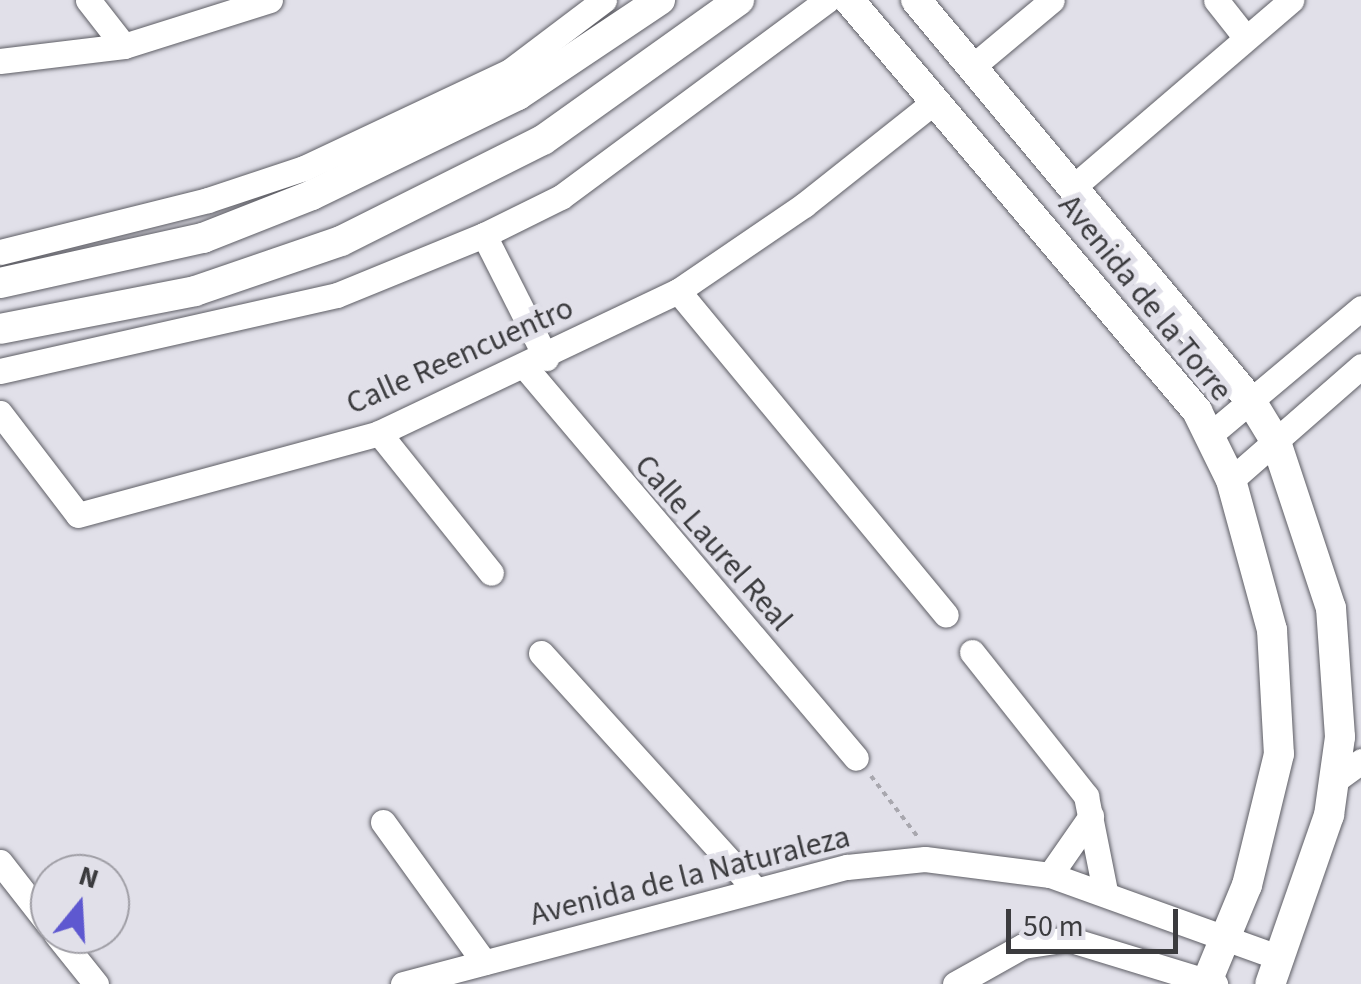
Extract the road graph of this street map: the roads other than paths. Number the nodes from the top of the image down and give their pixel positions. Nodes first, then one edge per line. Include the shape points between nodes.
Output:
1 (88, 0) edge
2 (270, 0) edge
3 (604, 0) edge
4 (660, 0) edge
5 (739, 0) edge
6 (826, 0) edge
7 (849, 0) edge
8 (916, 0) edge
9 (1052, 0) edge
10 (1216, 0) edge
11 (1292, 0) edge
12 (1246, 38) junction
13 (124, 46) junction
14 (0, 61) edge
15 (972, 67) junction
16 (935, 101) junction
17 (1072, 188) junction
18 (484, 234) junction
19 (0, 252) edge
20 (0, 283) edge
21 (678, 291) junction
22 (1361, 308) edge
23 (0, 329) edge
24 (536, 362) junction
25 (1361, 366) edge
26 (0, 372) edge
27 (1251, 401) junction
28 (0, 413) edge
29 (379, 432) junction
30 (1210, 434) junction
31 (1276, 442) junction
32 (1231, 480) junction
33 (491, 574) dead end
34 (946, 615) dead end
35 (972, 652) dead end
36 (541, 653) dead end
37 (856, 758) road end
38 (1350, 770) edge
39 (1091, 816) junction
40 (382, 822) dead end
41 (0, 862) edge
42 (1050, 875) junction
43 (755, 889) junction
44 (1105, 891) junction
45 (30, 900) edge
46 (1228, 937) junction
47 (69, 954) edge
48 (484, 962) junction
49 (1275, 971) edge
50 (85, 978) edge
51 (1210, 983) edge
52 (404, 984) edge
53 (956, 984) edge

1 - 13 street
2 - 13 street
3 - 19 street via 510,70 304,168 208,200
4 - 20 street via 518,95 312,195 203,238
5 - 23 street via 543,140 341,241 195,290
6 - 18 street via 560,198
7 - 16 street, Avenida de la Torre
8 - 15 street, Avenida de la Torre
9 - 15 street
10 - 12 street
11 - 12 street
12 - 17 street
13 - 14 street
15 - 17 street, Avenida de la Torre
16 - 21 street, Calle Reencuentro via 804,205
16 - 30 street, Avenida de la Torre
17 - 27 street, Avenida de la Torre
18 - 24 street, Calle Laurel Real
18 - 26 street via 337,295
21 - 24 street, Calle Reencuentro
21 - 34 street
22 - 27 street
24 - 29 street, Calle Reencuentro
24 - 37 street, Calle Laurel Real
25 - 31 street
27 - 30 street
27 - 31 street, Avenida de la Torre
28 - 29 street, Calle Reencuentro via 78,515
29 - 33 street
30 - 32 street, Avenida de la Torre
31 - 32 street
31 - 38 street, Avenida de la Torre via 1331,608
32 - 46 street, Avenida de la Torre via 1272,630 1279,754 1270,809
35 - 39 street via 1077,781
36 - 43 street
38 - 49 street, Avenida de la Torre
39 - 42 street
39 - 44 street
40 - 48 street
41 - 45 street
42 - 43 street, Avenida de la Naturaleza via 925,859 848,867
42 - 44 street, Avenida de la Naturaleza
43 - 48 street, Avenida de la Naturaleza
44 - 46 street, Avenida de la Naturaleza
46 - 49 street, Avenida de la Naturaleza
46 - 51 street, Avenida de la Torre
47 - 50 street
48 - 52 street, Avenida de la Naturaleza
51 - 53 street via 1068,939 1023,946

